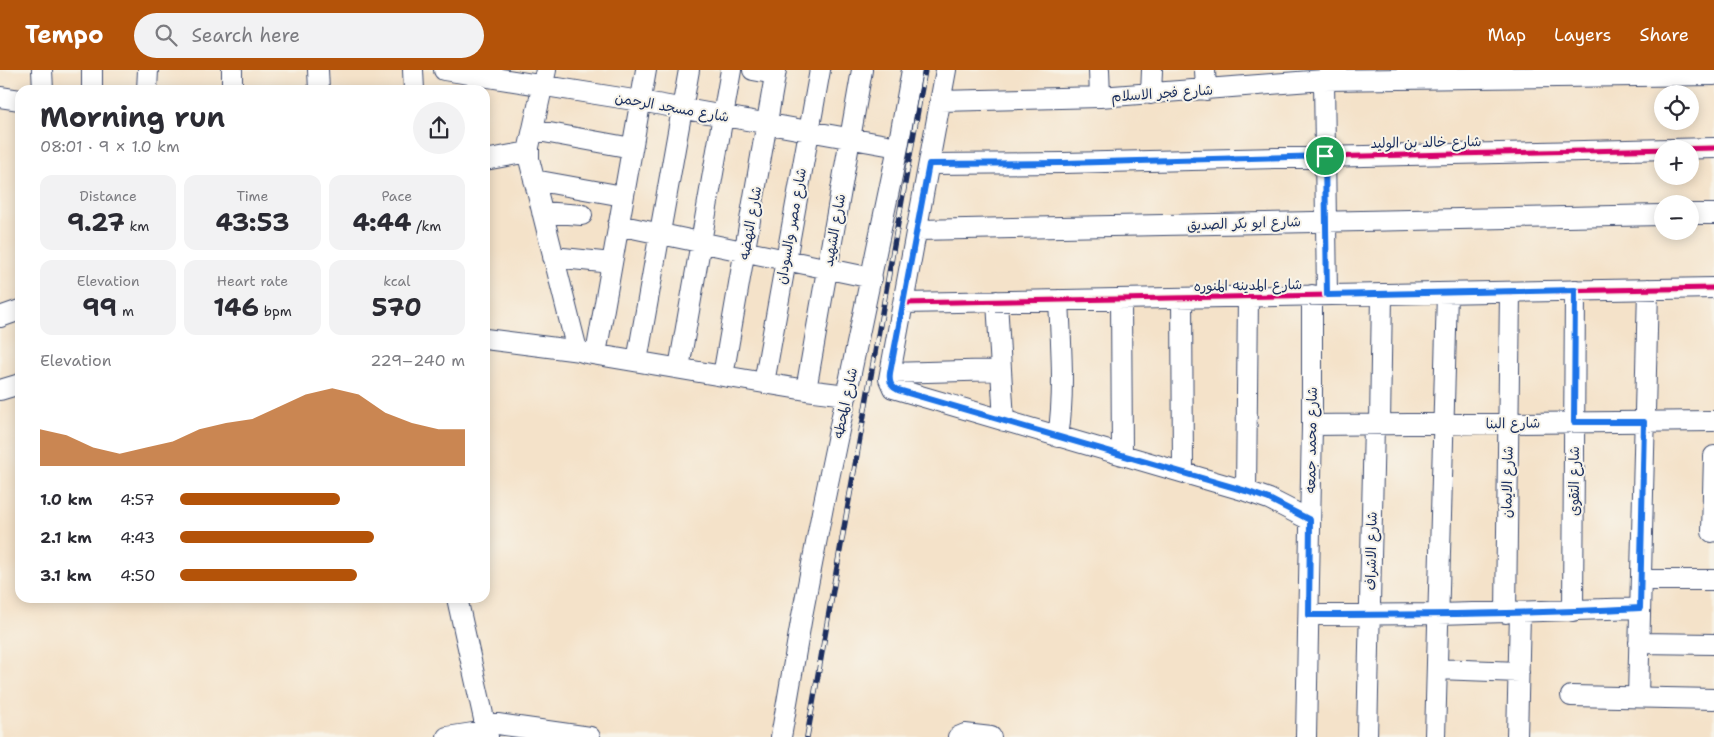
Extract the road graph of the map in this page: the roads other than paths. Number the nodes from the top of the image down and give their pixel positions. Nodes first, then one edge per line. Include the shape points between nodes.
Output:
1 (42, 70) edge
2 (92, 70) edge
3 (148, 70) edge
4 (232, 70) edge
5 (318, 70) edge
6 (413, 70) edge
7 (444, 70) edge
8 (646, 70) edge
9 (689, 70) edge
10 (731, 70) edge
11 (753, 70) edge
12 (820, 70) edge
13 (862, 70) edge
14 (912, 70) edge
15 (946, 70) edge
16 (1099, 70) edge
17 (1152, 70) edge
18 (1205, 70) edge
19 (776, 72) edge
20 (1670, 72) edge
21 (1714, 75) edge
22 (544, 78) edge
23 (1254, 78) edge
24 (1324, 80) junction
25 (484, 83) edge
26 (43, 85) edge
27 (92, 85) edge
28 (147, 85) edge
29 (232, 85) edge
30 (319, 85) edge
31 (414, 85) edge
32 (1206, 90) junction
33 (1151, 94) junction
34 (0, 97) edge
35 (1100, 97) junction
36 (15, 99) edge
37 (640, 102) junction
38 (940, 102) junction
39 (682, 109) junction
40 (723, 116) junction
41 (767, 124) junction
42 (533, 130) junction
43 (808, 131) junction
44 (849, 138) junction
45 (898, 147) junction
46 (632, 148) junction
47 (1714, 148) edge
48 (528, 152) junction
49 (1325, 156) junction
50 (490, 159) edge
51 (929, 164) junction
52 (534, 180) junction
53 (624, 196) junction
54 (542, 212) junction
55 (1699, 214) edge
56 (1714, 214) edge
57 (582, 215) dead end
58 (1654, 215) edge
59 (1326, 220) junction
60 (618, 225) junction
61 (916, 230) junction
62 (660, 234) junction
63 (701, 242) junction
64 (745, 251) junction
65 (553, 257) junction
66 (785, 260) junction
67 (612, 263) junction
68 (827, 268) junction
69 (872, 278) junction
70 (1714, 288) edge
71 (1648, 289) junction
72 (1575, 290) junction
73 (1510, 292) junction
74 (1447, 293) junction
75 (1382, 294) junction
76 (1320, 295) junction
77 (1248, 296) junction
78 (1182, 298) junction
79 (1121, 299) junction
80 (1059, 300) junction
81 (997, 301) junction
82 (903, 303) junction
83 (15, 312) edge
84 (0, 317) edge
85 (490, 340) edge
86 (588, 352) junction
87 (637, 361) junction
88 (679, 368) junction
89 (1001, 370) junction
90 (890, 373) junction
91 (723, 376) junction
92 (764, 382) junction
93 (15, 386) edge
94 (0, 390) edge
95 (806, 390) junction
96 (847, 395) junction
97 (1004, 421) junction
98 (1714, 421) edge
99 (1574, 422) junction
100 (1644, 422) junction
101 (1508, 423) junction
102 (1377, 424) junction
103 (1444, 424) junction
104 (1312, 425) junction
105 (1058, 437) junction
106 (1122, 455) junction
107 (1714, 456) edge
108 (1183, 472) junction
109 (1246, 491) junction
110 (1310, 520) junction
111 (1712, 532) dead end
112 (1641, 580) junction
113 (1714, 580) edge
114 (458, 603) edge
115 (1640, 608) junction
116 (1573, 612) junction
117 (1513, 613) junction
118 (1439, 614) junction
119 (1309, 615) junction
120 (1370, 615) junction
121 (1639, 643) junction
122 (1714, 644) edge
123 (1437, 669) junction
124 (1518, 672) junction
125 (1571, 696) dead end
126 (1638, 697) junction
127 (1714, 699) edge
128 (486, 730) edge
129 (447, 737) edge
130 (590, 737) edge
131 (781, 737) edge
132 (958, 737) edge
133 (991, 737) edge
134 (1306, 737) edge
135 (1367, 737) edge
136 (1435, 737) edge
137 (1518, 737) edge

1 - 26 street
2 - 27 street
3 - 28 street
4 - 29 street
5 - 30 street
6 - 31 street
7 - 25 street, شارع مسجد الرحمن
8 - 37 street
9 - 39 street
10 - 40 street
11 - 19 street
12 - 43 street, شارع مصر والسودان
13 - 44 street, شارع الشهيد
14 - 45 street, شارع المحطه
15 - 38 street
16 - 35 street
17 - 33 street
18 - 32 street
19 - 41 street, شارع النهضه
20 - 21 street, شارع فجر الاسلام
20 - 24 street, شارع فجر الاسلام
22 - 25 street, شارع مسجد الرحمن
22 - 37 street, شارع مسجد الرحمن
22 - 42 street
23 - 24 street, شارع فجر الاسلام
23 - 32 street, شارع فجر الاسلام
24 - 49 street, شارع محمد جمعه
32 - 33 street, شارع فجر الاسلام
33 - 35 street, شارع فجر الاسلام
34 - 36 street
35 - 38 street, شارع فجر الاسلام
37 - 39 street, شارع مسجد الرحمن
37 - 46 street
38 - 51 street
39 - 40 street, شارع مسجد الرحمن
39 - 62 street
40 - 41 street, شارع مسجد الرحمن
40 - 63 street
41 - 43 street, شارع مسجد الرحمن
41 - 64 street, شارع النهضه
42 - 46 street
42 - 48 street
43 - 44 street, شارع مسجد الرحمن
43 - 66 street, شارع مصر والسودان
44 - 45 street, شارع مسجد الرحمن
44 - 68 street, شارع الشهيد
45 - 69 street, شارع المحطه
46 - 53 street
47 - 49 street, شارع خالد بن الوليد
48 - 50 street
48 - 52 street
49 - 51 street, شارع خالد بن الوليد
49 - 59 street, شارع محمد جمعه
51 - 61 street
52 - 53 street
52 - 54 street
53 - 60 street
54 - 57 street
54 - 65 street
55 - 56 street
58 - 59 street, شارع ابو بكر الصديق
59 - 61 street, شارع ابو بكر الصديق
59 - 76 street, شارع محمد جمعه
60 - 62 street
60 - 67 street
61 - 82 street
62 - 63 street
62 - 87 street
63 - 64 street
63 - 88 street
64 - 66 street
64 - 91 street, شارع النهضه
65 - 67 street
65 - 86 street via 576,346
66 - 68 street
66 - 92 street, شارع مصر والسودان
67 - 86 street
68 - 69 street
68 - 95 street, شارع الشهيد
69 - 96 street, شارع المحطه
70 - 71 street, شارع المدينه المنوره
71 - 72 street, شارع المدينه المنوره
71 - 100 street
72 - 73 street, شارع المدينه المنوره
72 - 99 street, شارع التقوى
73 - 74 street, شارع المدينه المنوره
73 - 101 street, شارع الايمان
74 - 75 street, شارع المدينه المنوره
74 - 103 street
75 - 76 street, شارع المدينه المنوره
75 - 102 street, شارع الاشراف
76 - 77 street, شارع المدينه المنوره
76 - 104 street, شارع محمد جمعه
77 - 78 street, شارع المدينه المنوره
77 - 109 street
78 - 79 street, شارع المدينه المنوره
78 - 108 street
79 - 80 street, شارع المدينه المنوره
79 - 106 street
80 - 81 street, شارع المدينه المنوره
80 - 105 street via 1062,413
81 - 82 street, شارع المدينه المنوره
81 - 89 street
82 - 90 street
83 - 84 street
85 - 86 street
86 - 87 street
87 - 88 street
88 - 91 street
89 - 90 street
89 - 97 street
90 - 97 street via 893,388
91 - 92 street
92 - 95 street
93 - 94 street
95 - 96 street
96 - 131 street, شارع المحطه
97 - 105 street
98 - 100 street, شارع البنا
99 - 100 street, شارع البنا
99 - 101 street, شارع البنا
99 - 116 street, شارع التقوى
100 - 112 street
101 - 103 street, شارع البنا
101 - 117 street, شارع الايمان
102 - 103 street, شارع البنا
102 - 104 street, شارع البنا
102 - 120 street, شارع الاشراف
103 - 118 street
104 - 110 street, شارع محمد جمعه
105 - 106 street
106 - 108 street
107 - 111 street
108 - 109 street
109 - 110 street
110 - 119 street, شارع محمد جمعه
112 - 113 street
112 - 115 street
114 - 128 street
115 - 116 street
115 - 121 street
116 - 117 street
117 - 118 street
117 - 124 street, شارع الايمان
118 - 120 street
118 - 123 street
119 - 120 street
119 - 134 street, شارع محمد جمعه
120 - 135 street, شارع الاشراف
121 - 122 street
121 - 126 street
123 - 124 street
123 - 136 street
124 - 137 street, شارع الايمان
125 - 126 street
126 - 127 street
128 - 129 street
128 - 130 street
132 - 133 street via 965,734

